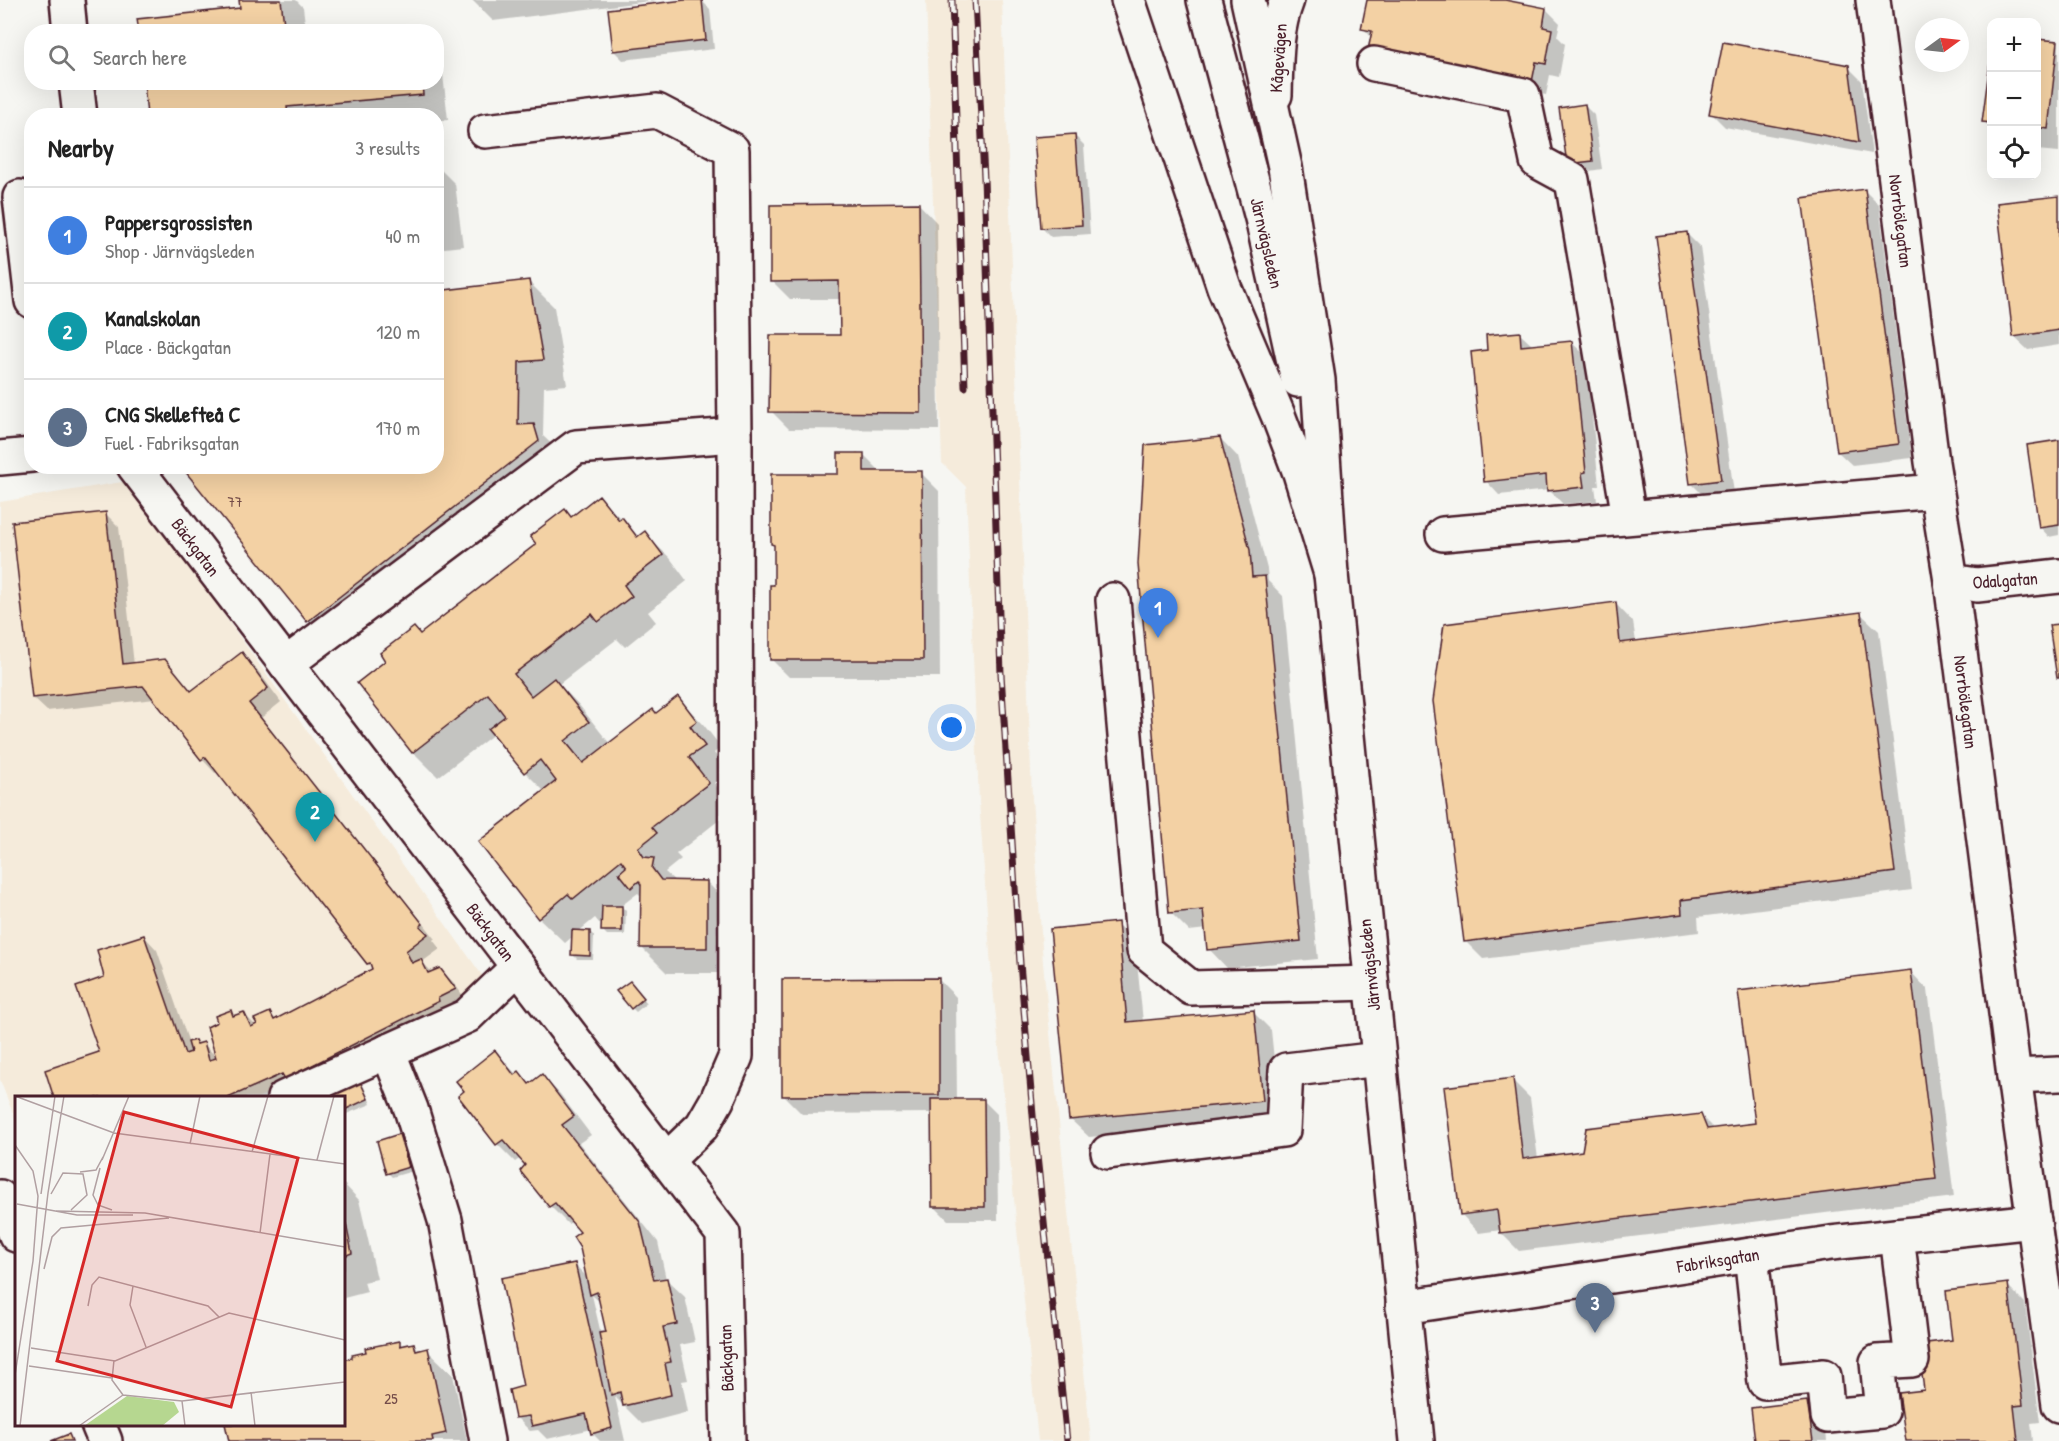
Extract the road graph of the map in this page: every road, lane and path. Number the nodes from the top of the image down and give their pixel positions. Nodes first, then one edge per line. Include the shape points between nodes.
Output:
1 (67, 0) edge
2 (1128, 0) edge
3 (1204, 0) edge
4 (1248, 0) edge
5 (1287, 0) edge
6 (1873, 0) edge
7 (69, 24) edge
8 (1374, 64) dead end
9 (77, 90) edge
10 (79, 108) edge
11 (1275, 118) junction
12 (485, 131) dead end
13 (17, 197) edge
14 (24, 246) edge
15 (735, 435) junction
16 (24, 456) edge
17 (0, 458) edge
18 (140, 474) edge
19 (1326, 488) junction
20 (1936, 491) junction
21 (1629, 518) junction
22 (1443, 534) dead end
23 (1331, 574) junction
24 (2059, 576) edge
25 (1951, 581) junction
26 (1113, 600) dead end
27 (286, 664) junction
28 (518, 967) junction
29 (1371, 983) junction
30 (388, 1051) junction
31 (1379, 1059) junction
32 (2059, 1074) edge
33 (2014, 1076) junction
34 (288, 1096) edge
35 (1108, 1152) dead end
36 (667, 1160) junction
37 (0, 1197) edge
38 (2034, 1221) junction
39 (15, 1233) edge
40 (1898, 1236) junction
41 (1751, 1255) junction
42 (1403, 1307) junction
43 (2059, 1405) edge
44 (98, 1426) edge
45 (105, 1441) edge
46 (487, 1441) edge
47 (729, 1441) edge
48 (1417, 1441) edge

1 - 7 main road
2 - 23 main road via 1224,287 1300,473
3 - 19 main road, Järnvägsleden via 1262,219
4 - 11 main road, Järnvägsleden
5 - 11 main road, Kågevägen via 1276,47
6 - 20 main road, Norrbölegatan
8 - 21 main road via 1523,95 1537,161 1572,180
9 - 10 main road
11 - 19 main road, Järnvägsleden via 1318,380
12 - 15 main road via 657,111 732,150
13 - 14 main road
15 - 27 main road via 576,447
15 - 36 main road via 736,1056 702,1126
16 - 17 main road
18 - 27 main road, Bäckgatan
19 - 23 main road, Järnvägsleden
20 - 21 main road
20 - 25 main road, Norrbölegatan
21 - 22 main road
23 - 29 main road, Järnvägsleden
24 - 25 main road, Odalgatan via 1977,585
25 - 33 main road, Norrbölegatan
26 - 29 main road via 1144,950 1191,988
27 - 28 main road, Bäckgatan
28 - 30 main road via 467,1016
28 - 36 main road, Bäckgatan
29 - 31 main road, Järnvägsleden
30 - 34 main road
30 - 46 main road via 445,1220
31 - 35 main road via 1286,1070 1283,1130
31 - 42 main road, Järnvägsleden
32 - 33 main road
33 - 38 main road, Norrbölegatan
36 - 47 main road, Bäckgatan via 723,1234
37 - 39 main road
38 - 40 main road, Fabriksgatan
38 - 43 main road, Norrbölegatan
40 - 41 main road, Fabriksgatan
40 - 41 main road via 1912,1360 1877,1362 1882,1411 1828,1416 1824,1376 1765,1382
41 - 42 main road, Fabriksgatan
42 - 48 main road, Järnvägsleden
44 - 45 main road

